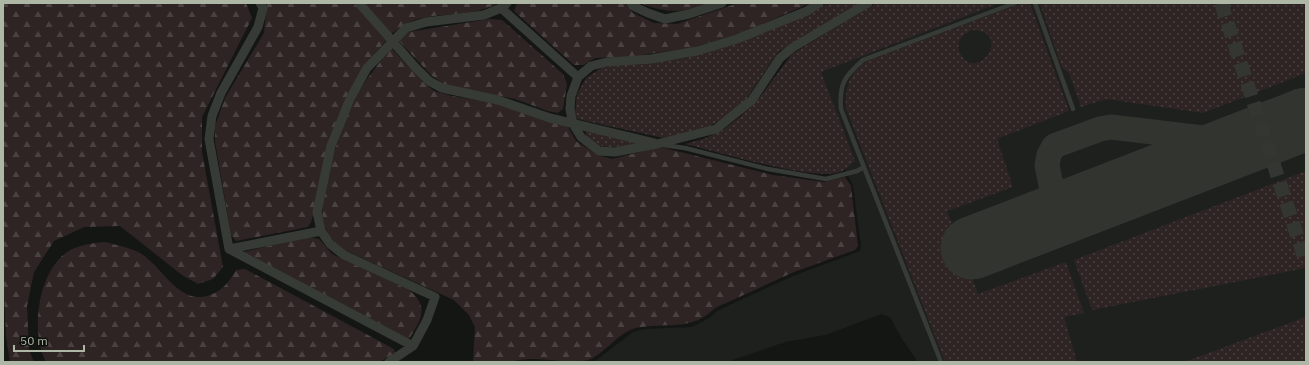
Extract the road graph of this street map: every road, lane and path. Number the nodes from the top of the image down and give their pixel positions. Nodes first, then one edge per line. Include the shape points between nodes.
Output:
1 (260, 3) edge
2 (359, 3) edge
3 (631, 3) edge
4 (722, 3) edge
5 (819, 3) edge
6 (868, 3) edge
7 (1015, 3) edge
8 (1034, 3) edge
9 (504, 6) edge
10 (391, 41) junction
11 (578, 77) junction
12 (1073, 109) dead end
13 (574, 124) junction
14 (658, 144) junction
15 (864, 167) junction
16 (321, 231) junction
17 (229, 249) junction
18 (414, 346) junction
19 (389, 362) edge
20 (941, 362) edge

1 - 17 street via 263,8 258,27 221,93 212,116 209,140
2 - 10 street
3 - 4 street via 665,19
5 - 11 street via 737,39 696,51 658,58 607,62 591,66
6 - 14 street via 792,48 780,58 752,100 731,118 716,128
7 - 15 lane via 863,60 848,74 840,94 841,109
8 - 12 lane
9 - 10 street via 484,15 426,22 406,28
9 - 11 street
10 - 13 street via 429,81 442,88 514,104
10 - 16 street via 367,68 350,99 331,146 317,212
11 - 13 street via 571,96 570,109
13 - 14 street
13 - 14 street via 581,137 599,151 615,152
14 - 15 lane via 685,148 768,169 826,179
15 - 20 lane
16 - 17 street
16 - 18 street via 330,244 344,255 435,297
17 - 18 street
18 - 19 street

